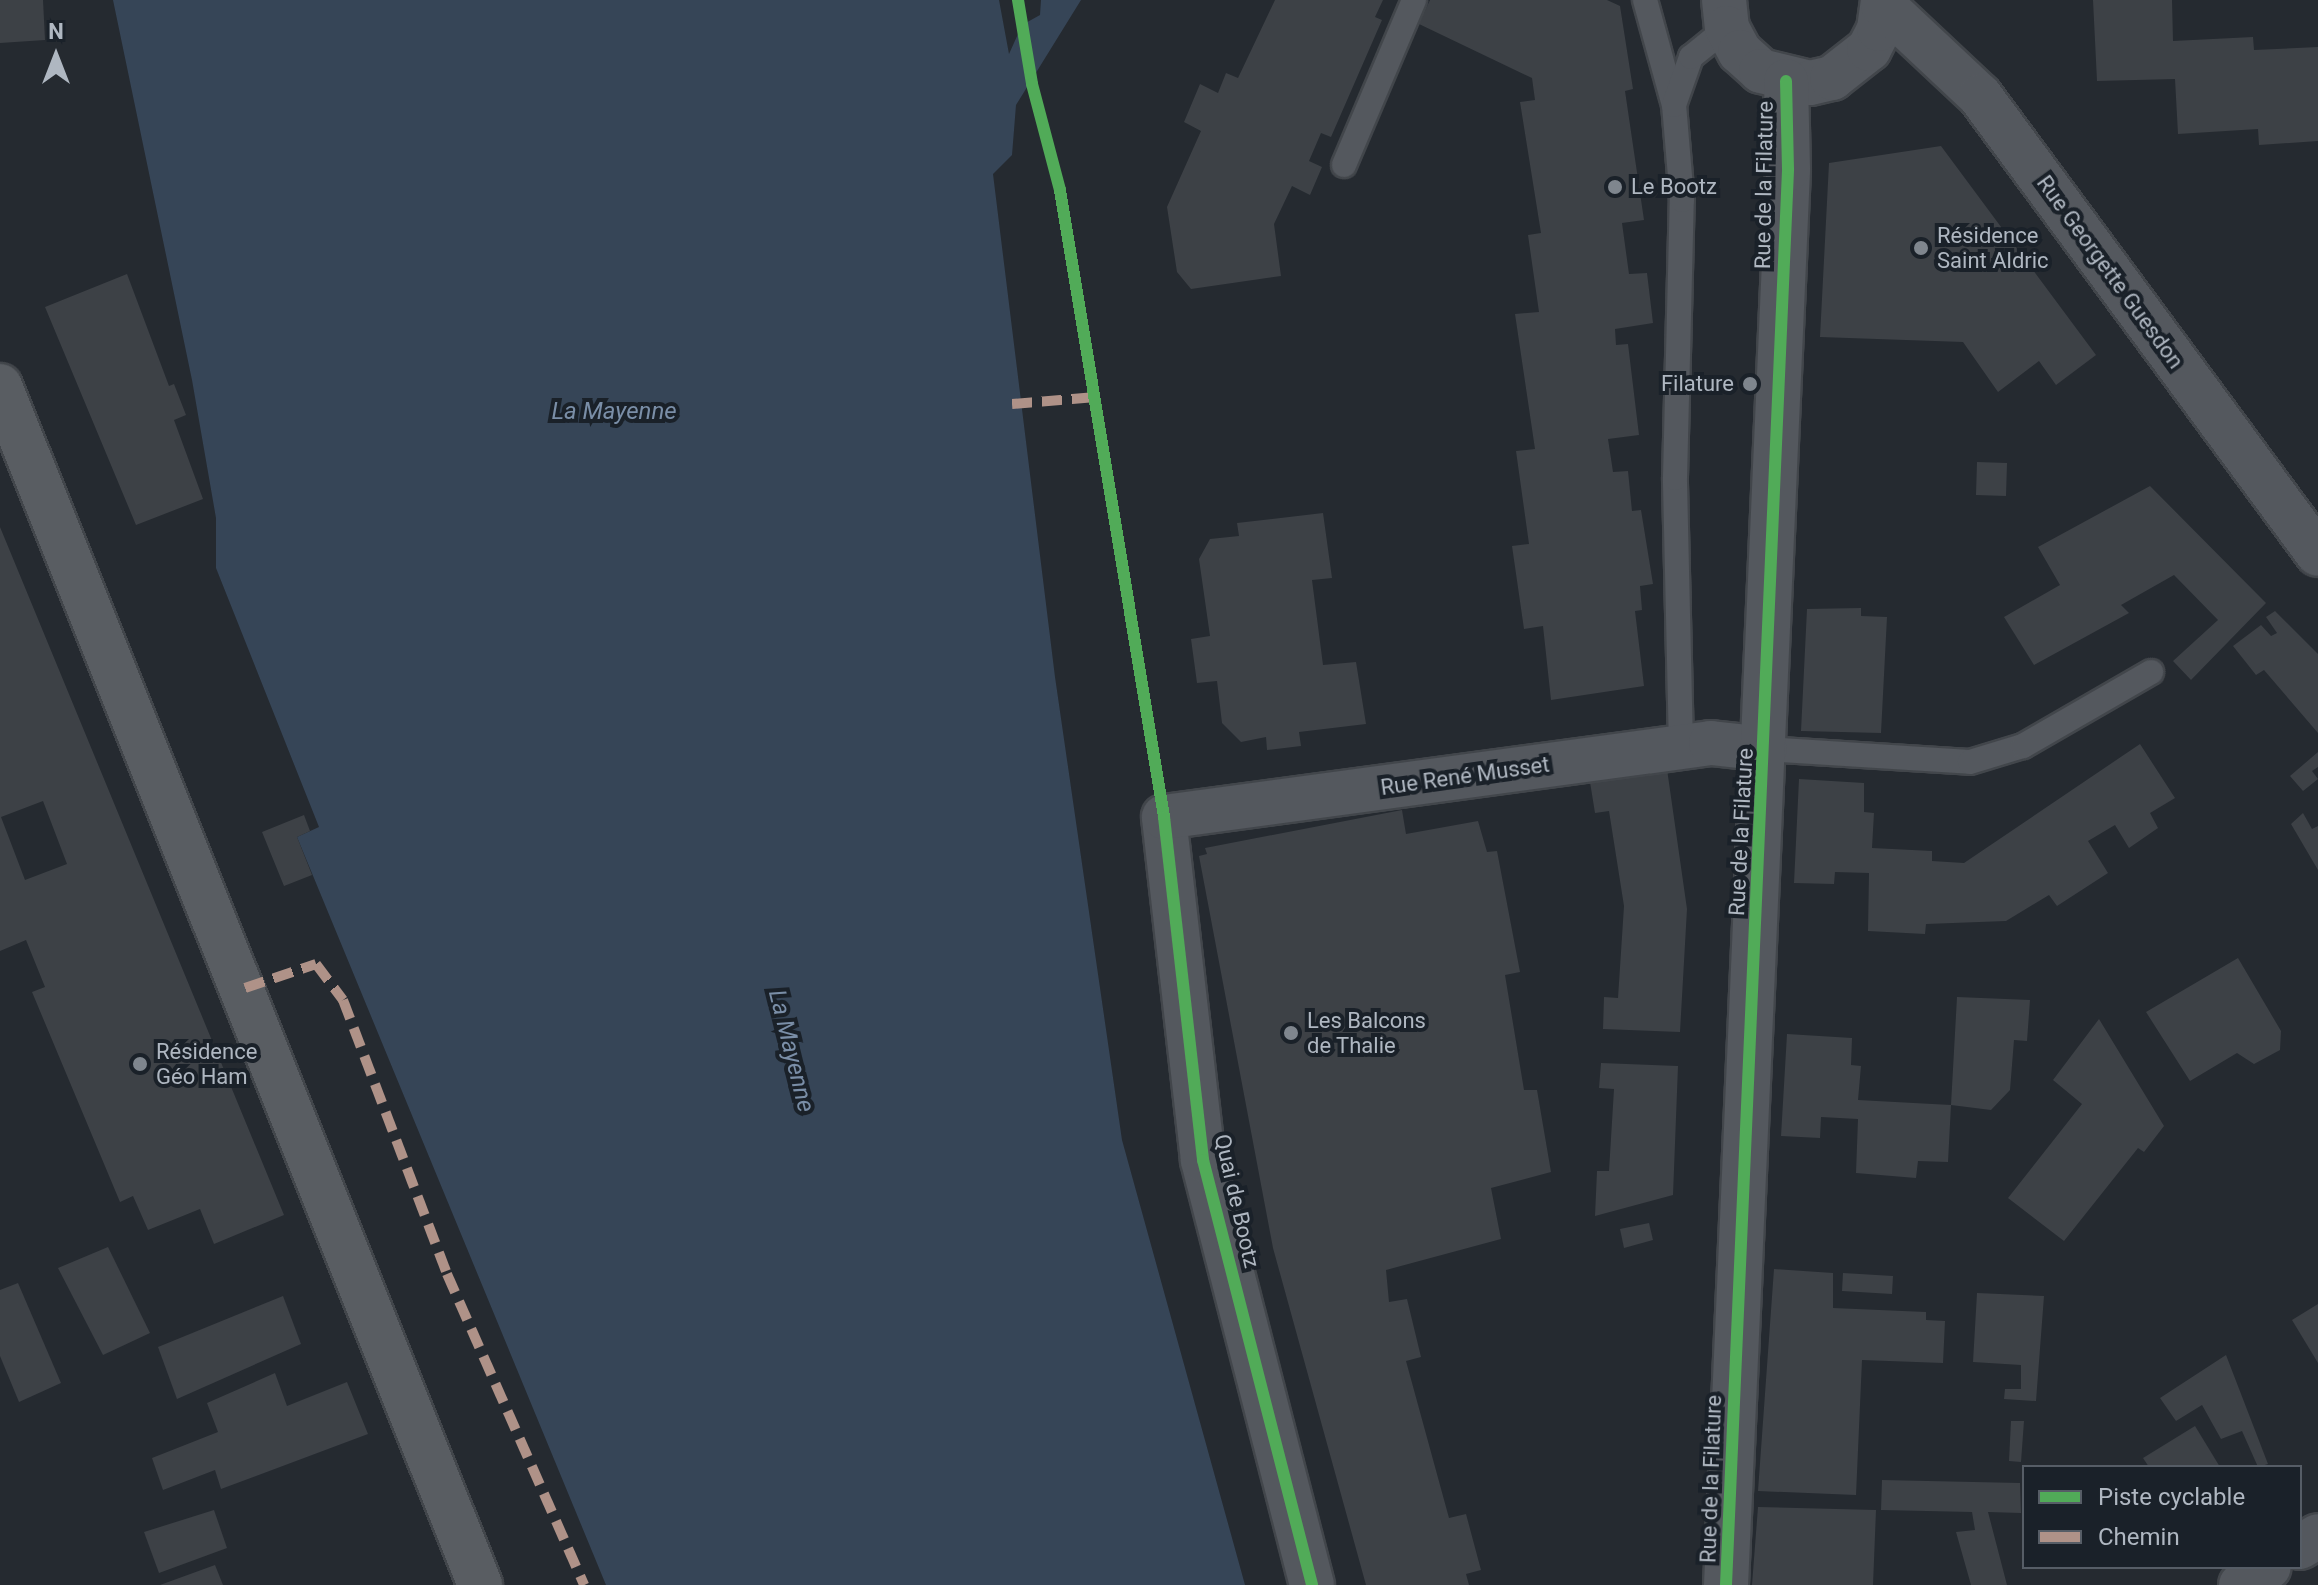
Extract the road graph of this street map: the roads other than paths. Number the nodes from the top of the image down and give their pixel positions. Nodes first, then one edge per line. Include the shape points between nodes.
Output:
1 (1414, 0) edge
2 (1645, 0) edge
3 (1883, 2) edge
4 (1726, 14) edge
5 (1786, 81) junction
6 (1674, 105) junction
7 (1344, 165) dead end
8 (0, 386) edge
9 (2318, 554) edge
10 (2151, 672) dead end
11 (1681, 747) junction
12 (1765, 749) junction
13 (1164, 817) joint
14 (2266, 1569) edge
15 (480, 1585) edge
16 (1312, 1585) edge
17 (1726, 1585) edge
18 (2241, 1585) edge

1 - 7 lane
2 - 6 lane
3 - 5 street via 1869,49 1852,66 1821,80
3 - 9 street, Rue Georgette Guesdon via 1980,96
4 - 5 street via 1740,52 1761,71
4 - 6 lane via 1691,57
5 - 12 street, Rue de la Filature via 1788,169
6 - 11 lane via 1682,200 1675,478
8 - 15 main road
10 - 12 lane via 2023,746 1970,762
11 - 12 street, Rue René Musset via 1738,742
11 - 13 street, Rue René Musset
12 - 17 street, Rue de la Filature
13 - 16 street, Quai de Bootz via 1203,1160
14 - 18 street

